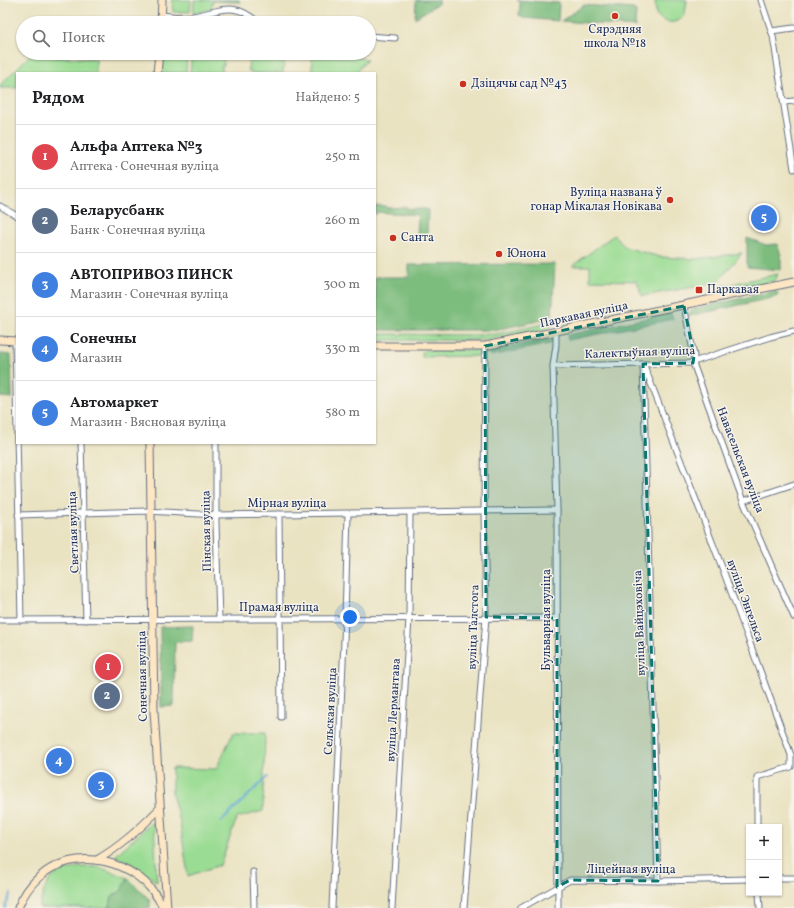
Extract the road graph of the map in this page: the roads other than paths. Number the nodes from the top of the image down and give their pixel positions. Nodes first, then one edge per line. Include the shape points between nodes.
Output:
1 (162, 0) edge
2 (761, 0) edge
3 (161, 16) edge
4 (195, 16) edge
5 (249, 16) edge
6 (794, 28) edge
7 (771, 31) junction
8 (376, 37) edge
9 (395, 38) dead end
10 (158, 60) edge
11 (157, 72) edge
12 (794, 101) edge
13 (784, 102) junction
14 (794, 169) edge
15 (0, 206) edge
16 (16, 215) edge
17 (794, 282) edge
18 (684, 306) junction
19 (794, 331) edge
20 (556, 333) junction
21 (0, 340) edge
22 (16, 341) edge
23 (376, 346) edge
24 (485, 346) junction
25 (693, 363) junction
26 (643, 364) junction
27 (553, 366) junction
28 (17, 444) edge
29 (81, 444) edge
30 (150, 444) edge
31 (216, 444) edge
32 (794, 484) edge
33 (743, 501) junction
34 (557, 510) junction
35 (151, 512) junction
36 (484, 512) junction
37 (82, 513) junction
38 (279, 514) junction
39 (348, 514) junction
40 (410, 514) junction
41 (18, 515) junction
42 (216, 515) junction
43 (793, 614) edge
44 (486, 617) junction
45 (281, 618) junction
46 (345, 618) junction
47 (409, 618) junction
48 (557, 618) junction
49 (152, 619) junction
50 (219, 619) junction
51 (0, 620) edge
52 (21, 620) junction
53 (86, 620) junction
54 (281, 717) dead end
55 (160, 808) junction
56 (757, 824) edge
57 (97, 860) junction
58 (253, 872) dead end
59 (746, 878) edge
60 (782, 878) edge
61 (794, 878) edge
62 (658, 881) junction
63 (557, 887) junction
64 (759, 896) edge
65 (18, 908) edge
66 (165, 908) edge
67 (254, 908) edge
68 (332, 908) edge
69 (392, 908) edge
70 (464, 908) edge
71 (520, 908) edge
72 (558, 908) edge
73 (760, 908) edge

1 - 3 street
2 - 7 street
4 - 5 street via 222,9 240,10
6 - 7 street
7 - 13 street
8 - 9 street
10 - 11 street
12 - 13 street
13 - 14 street
15 - 16 street
17 - 18 street, Паркавая вуліца
18 - 20 street, Паркавая вуліца
18 - 25 street, Навасельская вуліца via 694,356
19 - 25 street, Калектыўная вуліца
20 - 24 street, Паркавая вуліца
20 - 27 street, Бульварная вуліца
21 - 22 street
23 - 24 street, Паркавая вуліца
24 - 36 street, вуліца Талстога
25 - 26 street, Калектыўная вуліца
25 - 33 street, Навасельская вуліца
26 - 27 street, Калектыўная вуліца
26 - 56 street, вуліца Энгельса via 791,755 791,767 757,777
26 - 62 street, вуліца Вайцэховіча
27 - 34 street, Бульварная вуліца
28 - 41 street
29 - 37 street, Светлая вуліца
30 - 35 street, Сонечная вуліца
31 - 42 street, Пінская вуліца
32 - 33 street
33 - 43 street, Навасельская вуліца
34 - 36 street, Мірная вуліца
34 - 48 street, Бульварная вуліца
35 - 37 street, Мірная вуліца
35 - 42 street, Мірная вуліца
35 - 49 street, Сонечная вуліца
36 - 40 street, Мірная вуліца
36 - 44 street, вуліца Талстога
37 - 41 street, Мірная вуліца
37 - 53 street, Светлая вуліца
38 - 39 street, Мірная вуліца
38 - 42 street, Мірная вуліца
38 - 45 street
39 - 40 street, Мірная вуліца
39 - 46 street, Сельская вуліца
40 - 47 street, вуліца Лермантава
41 - 52 street
42 - 50 street, Пінская вуліца
44 - 47 street, Прамая вуліца
44 - 48 street, Прамая вуліца
44 - 70 street, вуліца Талстога
45 - 46 street, Прамая вуліца
45 - 50 street, Прамая вуліца
45 - 54 street
46 - 47 street, Прамая вуліца
46 - 68 street, Сельская вуліца
47 - 69 street, вуліца Лермантава
48 - 63 street, Бульварная вуліца
49 - 50 street, Прамая вуліца
49 - 53 street, Прамая вуліца
49 - 55 street, Сонечная вуліца via 154,716
51 - 52 street, Прамая вуліца
52 - 53 street, Прамая вуліца
55 - 57 street via 115,850
55 - 66 street, Сонечная вуліца
57 - 65 street via 69,861 52,866 32,883
57 - 66 street via 136,875 154,892
58 - 67 street
59 - 62 street, Ліцейная вуліца
60 - 61 street
62 - 63 street, Ліцейная вуліца via 570,880
63 - 71 street, Ліцейная вуліца
63 - 72 street, Бульварная вуліца
64 - 73 street

